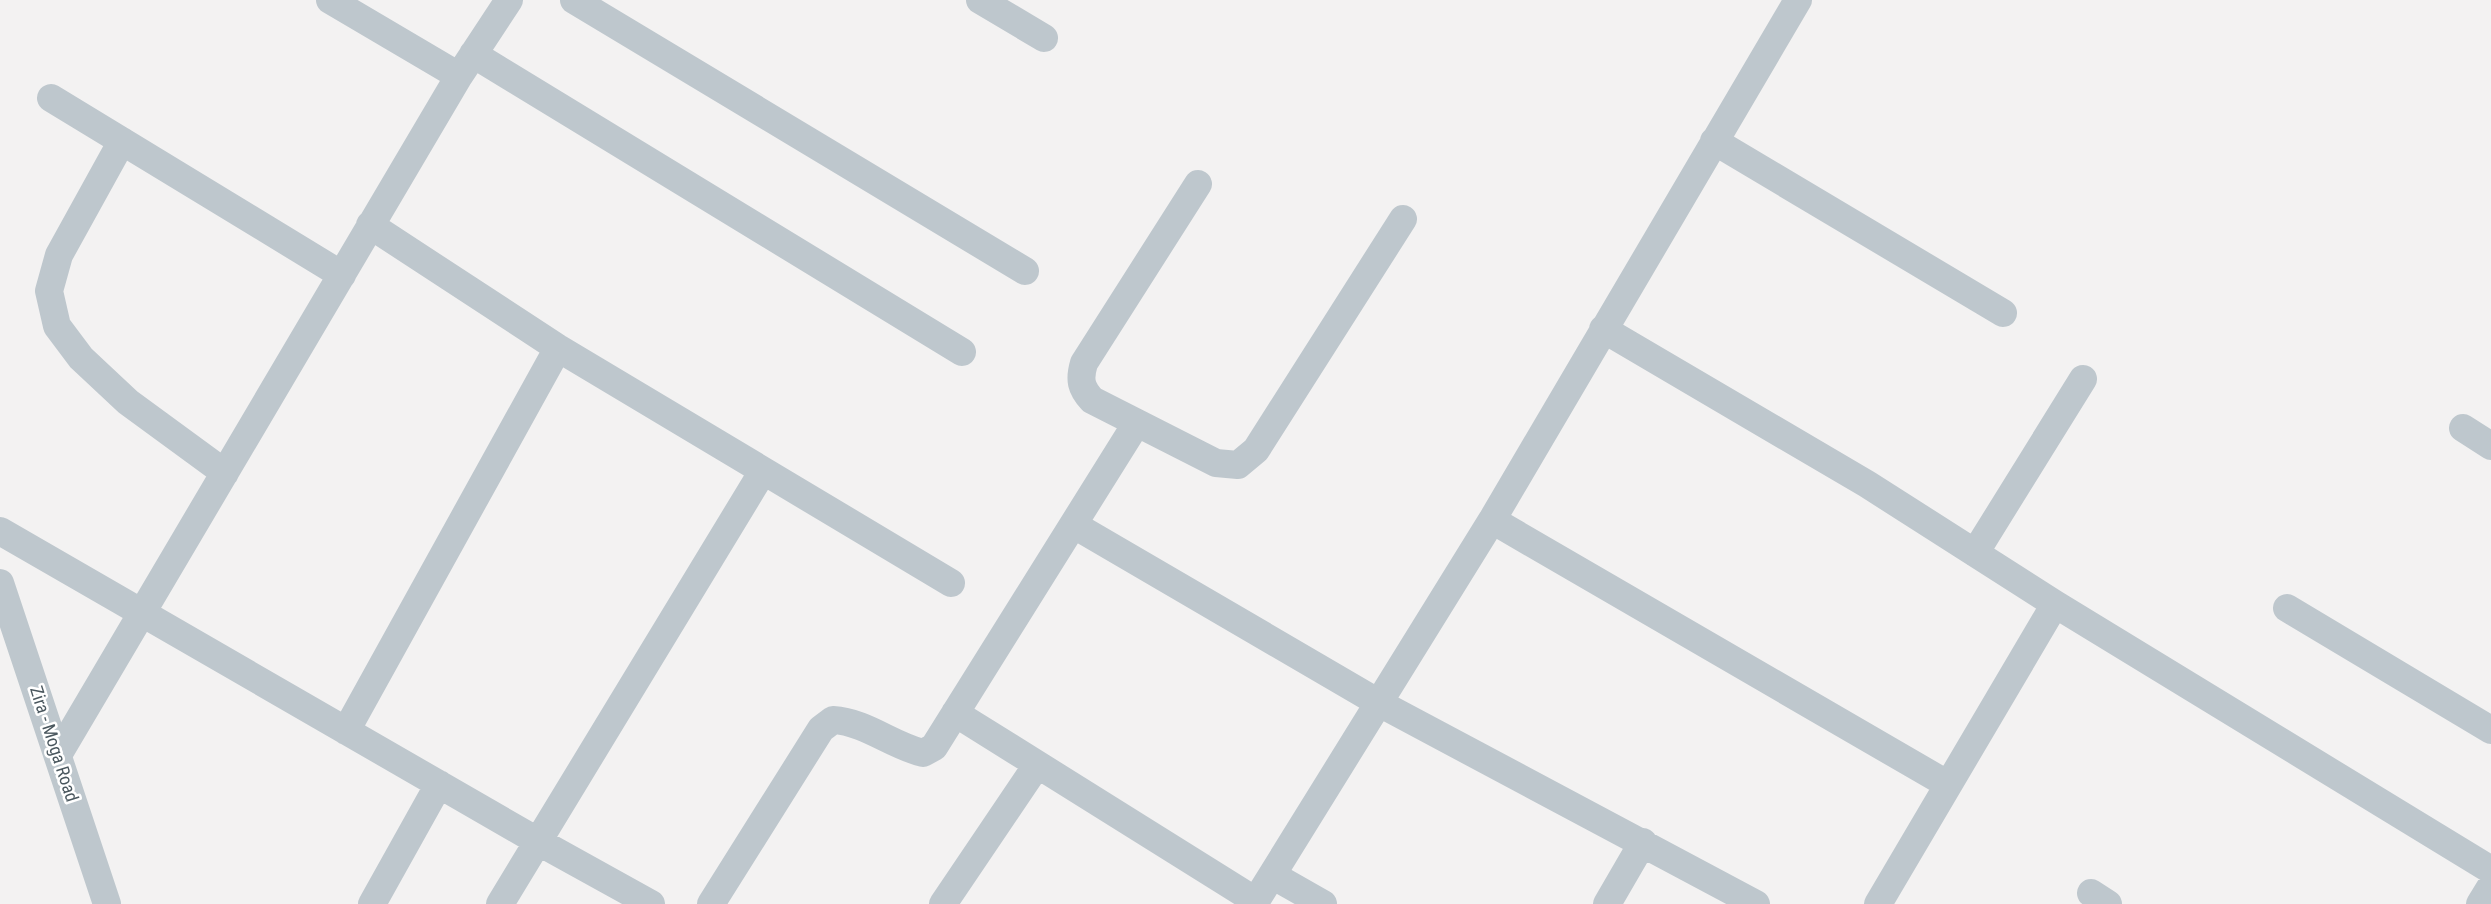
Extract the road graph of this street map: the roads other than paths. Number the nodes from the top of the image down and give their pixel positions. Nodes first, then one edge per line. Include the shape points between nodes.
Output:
1 (330, 0) edge
2 (509, 0) edge
3 (574, 0) edge
4 (980, 0) edge
5 (1798, 0) edge
6 (1044, 38) dead end
7 (466, 65) junction
8 (51, 98) dead end
9 (122, 141) junction
10 (1714, 141) junction
11 (1198, 184) dead end
12 (1403, 219) dead end
13 (370, 226) junction
14 (1024, 271) dead end
15 (342, 275) junction
16 (2003, 314) dead end
17 (1602, 329) junction
18 (558, 348) junction
19 (962, 352) dead end
20 (2083, 378) dead end
21 (1136, 424) junction
22 (2463, 428) dead end
23 (2491, 446) edge
24 (763, 472) junction
25 (225, 473) junction
26 (1492, 520) junction
27 (1074, 525) junction
28 (0, 531) edge
29 (1975, 553) junction
30 (0, 583) edge
31 (952, 583) dead end
32 (2055, 604) junction
33 (2287, 608) dead end
34 (142, 613) junction
35 (1379, 702) junction
36 (955, 713) junction
37 (2491, 730) edge
38 (346, 731) junction
39 (58, 756) junction
40 (1037, 765) junction
41 (439, 784) junction
42 (1947, 784) junction
43 (539, 842) junction
44 (1644, 842) junction
45 (2491, 870) edge
46 (1272, 875) junction
47 (2491, 886) edge
48 (1255, 902) edge
49 (107, 904) edge
50 (372, 904) edge
51 (500, 904) edge
52 (651, 904) edge
53 (711, 904) edge
54 (943, 904) edge
55 (1323, 904) edge
56 (1607, 904) edge
57 (1756, 904) edge
58 (1878, 904) edge
59 (2480, 904) edge

1 - 7 street
2 - 7 street
3 - 14 street
4 - 6 street
5 - 10 street
7 - 13 street
7 - 19 street
8 - 9 street
9 - 15 street
9 - 25 street via 59,255 48,291 57,326 81,358 128,402
10 - 16 street
10 - 17 street
11 - 21 street via 1084,364 1080,378 1083,390 1092,400
12 - 21 street via 1256,450 1238,465 1216,463
13 - 15 street
13 - 18 street
15 - 25 street
17 - 26 street
17 - 29 street via 1867,484
18 - 24 street
18 - 38 street
20 - 29 street
21 - 27 street
22 - 23 street
24 - 31 street
24 - 43 street
25 - 34 street
26 - 35 street
26 - 42 street
27 - 35 street
27 - 36 street
28 - 34 street
29 - 32 street
30 - 39 street, Zira - Moga Road
32 - 42 street
32 - 45 street
33 - 37 street
34 - 38 street
34 - 39 street
35 - 44 street
35 - 46 street
36 - 40 street
36 - 53 street via 934,747 923,753 910,750 851,721 833,720 821,729
38 - 41 street
39 - 49 street, Zira - Moga Road
40 - 48 street
40 - 54 street
41 - 43 street
41 - 50 street
42 - 58 street
43 - 51 street
43 - 52 street
44 - 56 street
44 - 57 street
46 - 48 street
46 - 55 street
47 - 59 street

